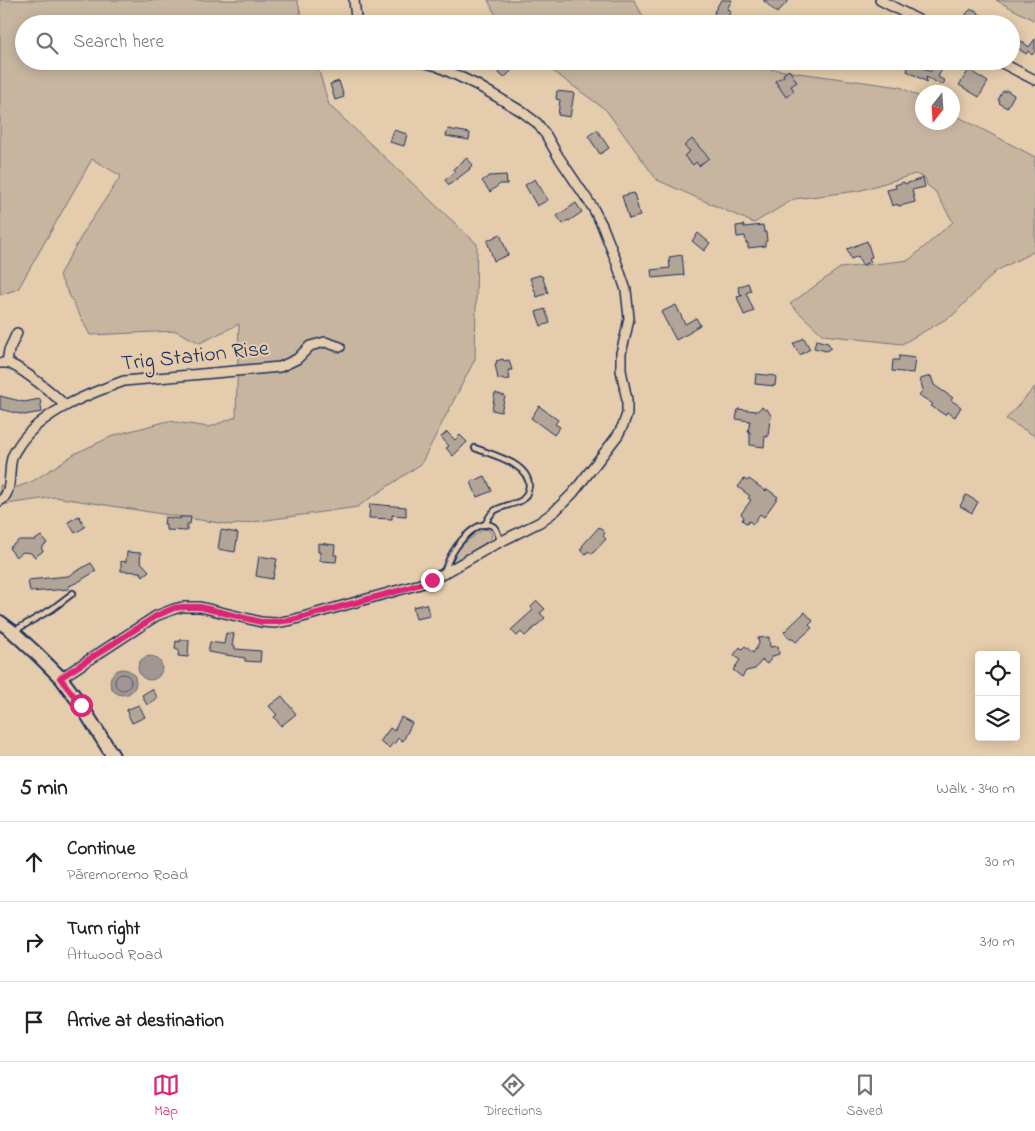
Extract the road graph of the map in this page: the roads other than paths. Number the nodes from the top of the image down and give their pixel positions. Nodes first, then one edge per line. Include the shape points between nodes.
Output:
1 (354, 0) edge
2 (880, 0) edge
3 (356, 15) edge
4 (909, 15) edge
5 (445, 70) edge
6 (1016, 70) edge
7 (1035, 80) edge
8 (17, 333) dead end
9 (340, 347) dead end
10 (4, 363) edge
11 (65, 406) junction
12 (474, 448) dead end
13 (0, 501) edge
14 (485, 525) junction
15 (500, 542) junction
16 (443, 574) junction
17 (73, 593) dead end
18 (0, 622) edge
19 (12, 631) junction
20 (60, 678) junction
21 (113, 756) edge

1 - 3 street
2 - 4 street
5 - 15 street via 477,85 537,123 593,208 626,290 629,318 621,352 621,370 627,414 618,435 555,511
6 - 7 street
8 - 10 street
9 - 11 street, Trig Station Rise via 325,342 310,346 297,359 280,367 124,381
10 - 11 street via 31,378
11 - 13 street, Trig Station Rise via 27,433 12,456 8,489
12 - 14 lane via 512,462 528,477 529,488 522,501 497,509 490,514
14 - 15 lane via 496,530
14 - 16 lane via 467,535
15 - 16 street
16 - 20 street via 405,589 292,620 268,623 200,607 174,608 156,616
17 - 19 lane
18 - 19 street
19 - 20 street
20 - 21 street

